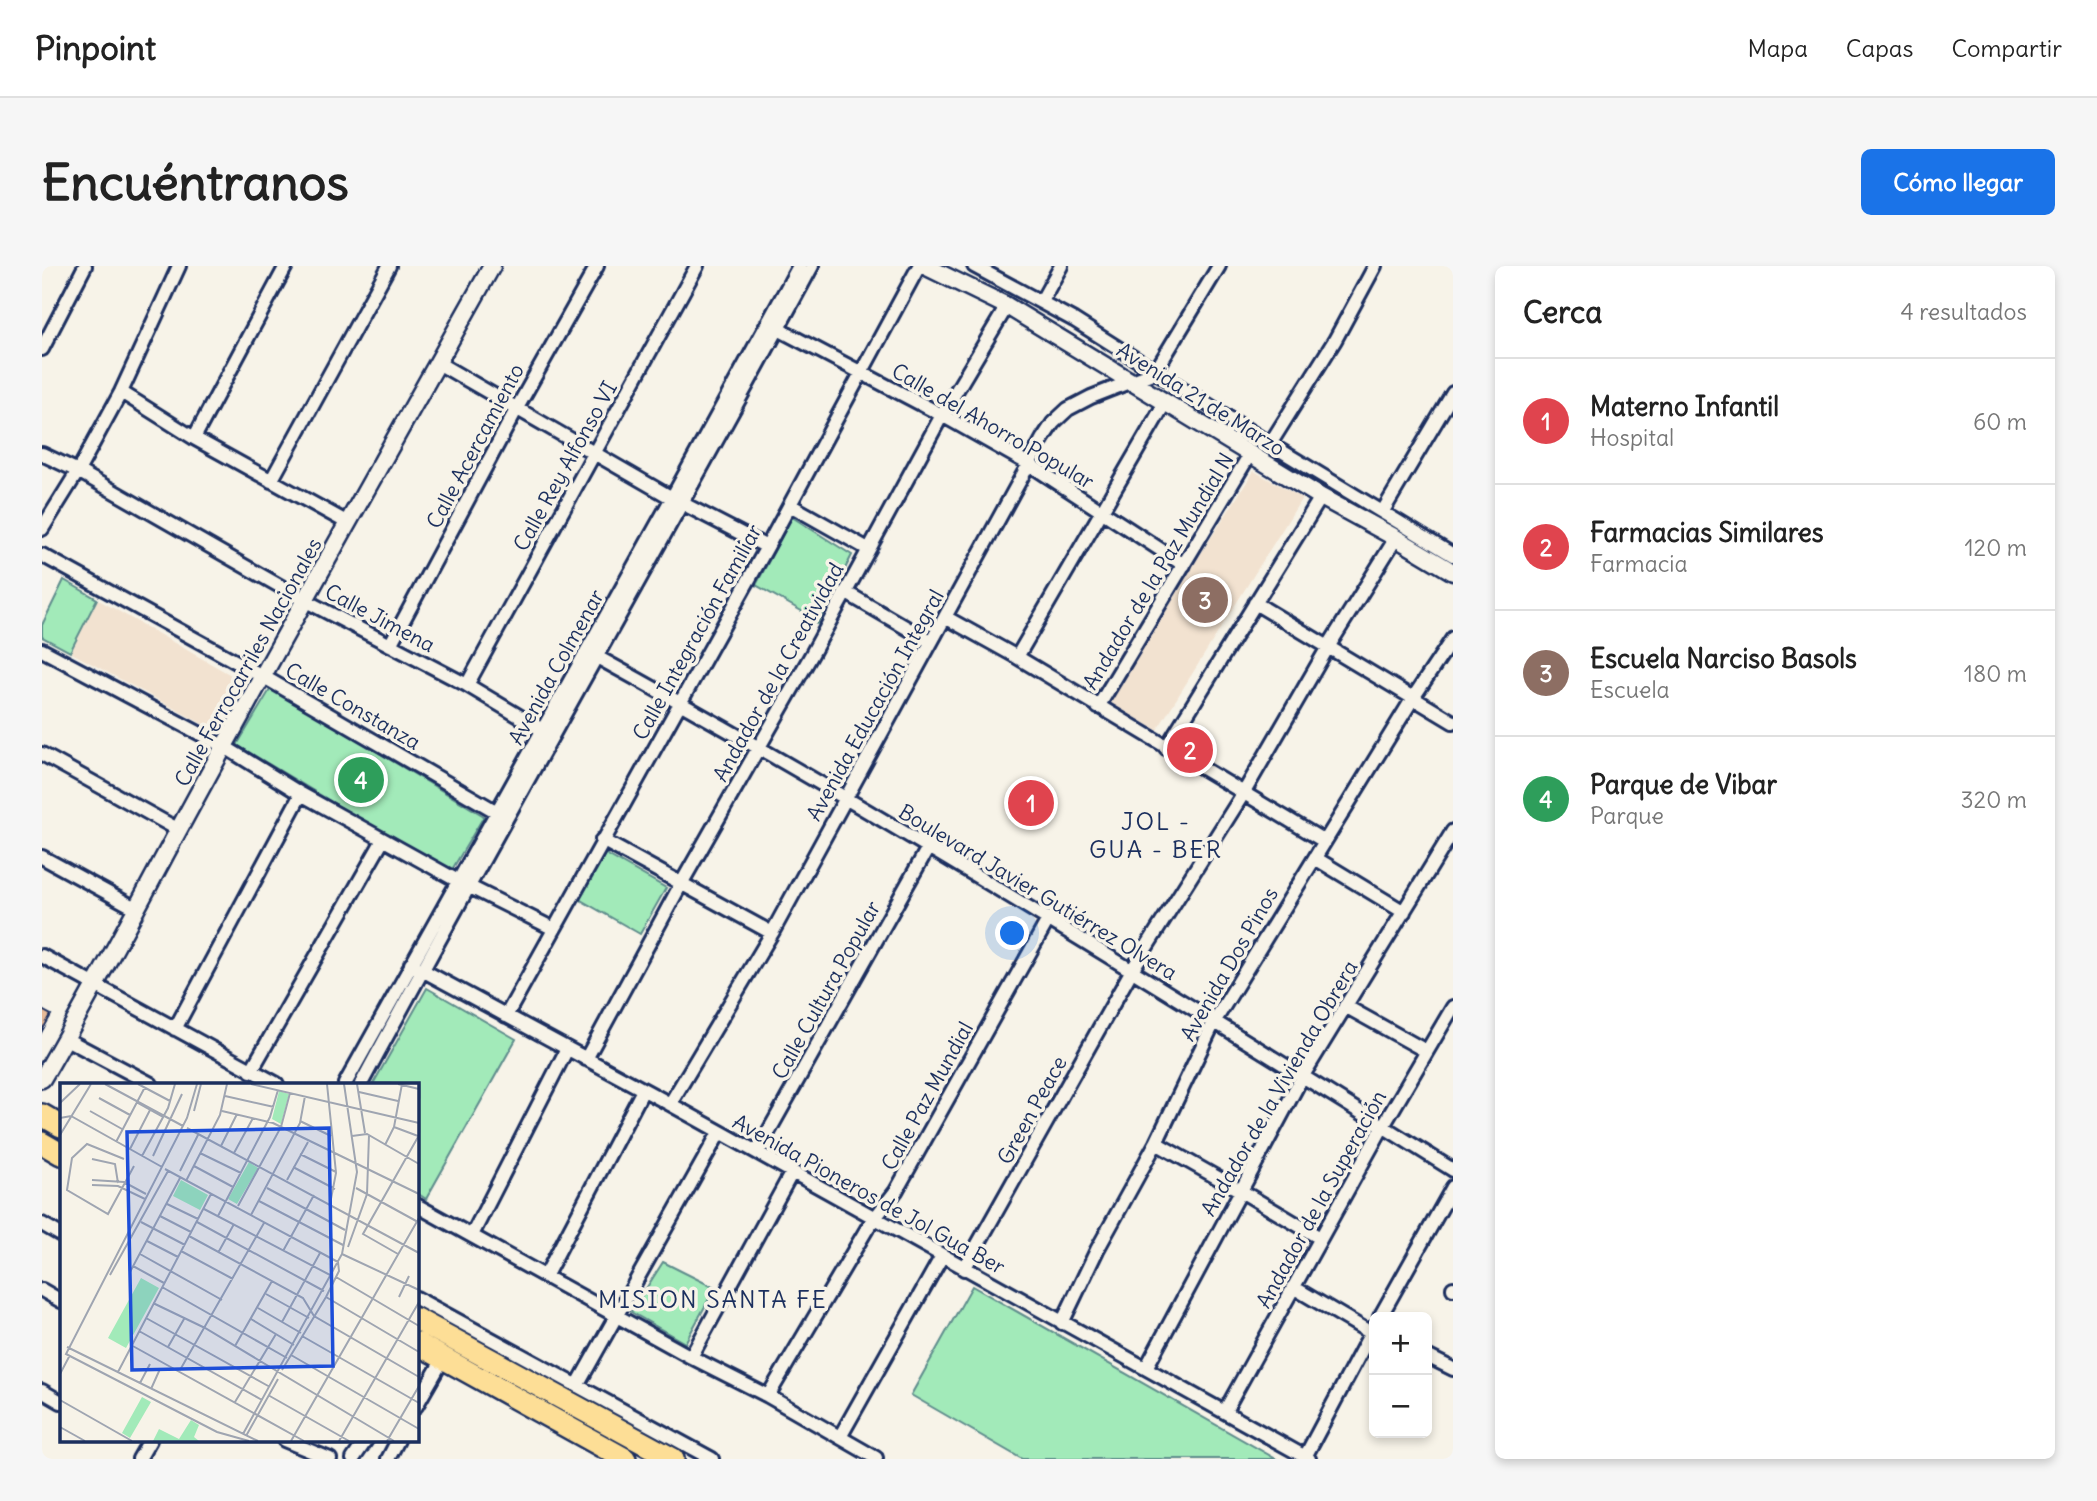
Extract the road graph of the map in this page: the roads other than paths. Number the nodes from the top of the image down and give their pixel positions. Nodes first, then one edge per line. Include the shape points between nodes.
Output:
1 (85, 266) edge
2 (179, 266) edge
3 (286, 266) edge
4 (389, 266) edge
5 (597, 266) edge
6 (697, 266) edge
7 (799, 266) edge
8 (812, 266) edge
9 (919, 266) edge
10 (925, 266) edge
11 (974, 266) edge
12 (1061, 266) edge
13 (1219, 266) edge
14 (1375, 266) edge
15 (488, 267) edge
16 (1041, 302) junction
17 (1007, 306) junction
18 (778, 329) junction
19 (42, 349) edge
20 (438, 363) junction
21 (1155, 372) junction
22 (860, 373) junction
23 (1133, 381) junction
24 (121, 392) junction
25 (1453, 393) edge
26 (1166, 401) junction
27 (517, 408) junction
28 (942, 415) junction
29 (194, 438) junction
30 (1270, 444) junction
31 (596, 452) junction
32 (42, 454) edge
33 (1250, 454) junction
34 (1029, 464) junction
35 (78, 471) junction
36 (271, 481) junction
37 (1321, 497) junction
38 (677, 501) junction
39 (790, 505) junction
40 (1101, 511) junction
41 (1383, 511) junction
42 (348, 523) junction
43 (42, 528) edge
44 (1396, 538) junction
45 (767, 547) junction
46 (868, 549) junction
47 (42, 555) edge
48 (1453, 555) edge
49 (1184, 565) junction
50 (1453, 572) edge
51 (845, 592) junction
52 (306, 601) junction
53 (1255, 603) junction
54 (945, 617) junction
55 (1453, 638) edge
56 (931, 642) junction
57 (390, 645) junction
58 (1328, 647) junction
59 (42, 650) edge
60 (597, 657) junction
61 (1017, 657) junction
62 (264, 677) junction
63 (467, 685) junction
64 (1413, 698) junction
65 (680, 703) junction
66 (1098, 707) junction
67 (1453, 722) edge
68 (547, 734) junction
69 (225, 747) junction
70 (759, 747) junction
71 (1166, 748) junction
72 (42, 754) edge
73 (300, 794) junction
74 (1243, 794) junction
75 (845, 799) junction
76 (497, 811) junction
77 (179, 830) junction
78 (1453, 831) edge
79 (383, 840) junction
80 (603, 840) junction
81 (1324, 841) junction
82 (929, 846) junction
83 (42, 857) edge
84 (1315, 858) junction
85 (463, 884) junction
86 (681, 884) junction
87 (137, 909) junction
88 (1404, 912) junction
89 (1049, 918) junction
90 (554, 929) junction
91 (772, 933) junction
92 (42, 956) edge
93 (416, 967) junction
94 (1132, 970) junction
95 (97, 984) junction
96 (1345, 1006) junction
97 (1453, 1007) edge
98 (506, 1016) junction
99 (1214, 1022) junction
100 (175, 1029) junction
101 (66, 1040) junction
102 (567, 1049) junction
103 (1426, 1051) junction
104 (586, 1059) junction
105 (251, 1071) junction
106 (1303, 1077) junction
107 (42, 1079) edge
108 (149, 1083) edge
109 (274, 1083) edge
110 (346, 1083) edge
111 (361, 1083) edge
112 (643, 1090) junction
113 (670, 1104) junction
114 (42, 1115) edge
115 (60, 1125) edge
116 (1382, 1126) junction
117 (719, 1133) junction
118 (42, 1143) edge
119 (1156, 1143) junction
120 (757, 1152) junction
121 (60, 1153) edge
122 (1453, 1170) edge
123 (792, 1172) junction
124 (1453, 1187) edge
125 (1241, 1191) junction
126 (418, 1206) edge
127 (874, 1217) junction
128 (42, 1224) edge
129 (60, 1234) edge
130 (472, 1235) junction
131 (1320, 1238) junction
132 (942, 1256) junction
133 (964, 1269) junction
134 (546, 1275) junction
135 (1293, 1287) junction
136 (42, 1290) edge
137 (418, 1299) edge
138 (60, 1300) edge
139 (1383, 1312) edge
140 (618, 1316) junction
141 (418, 1320) edge
142 (1062, 1323) junction
143 (1369, 1328) edge
144 (1369, 1338) edge
145 (418, 1346) edge
146 (691, 1357) junction
147 (1432, 1358) edge
148 (443, 1359) junction
149 (1146, 1368) junction
150 (1453, 1369) edge
151 (577, 1386) junction
152 (42, 1391) edge
153 (768, 1396) junction
154 (60, 1401) edge
155 (418, 1403) edge
156 (1225, 1410) junction
157 (840, 1437) junction
158 (289, 1442) edge
159 (365, 1442) edge
160 (397, 1442) edge
161 (148, 1443) edge
162 (876, 1458) edge
163 (1307, 1458) edge
164 (139, 1459) edge
165 (330, 1459) edge
166 (353, 1459) edge
167 (388, 1459) edge
168 (625, 1459) edge
169 (673, 1459) edge
170 (712, 1459) edge

1 - 19 street
2 - 24 street
3 - 29 street
4 - 36 street
5 - 27 street, Calle Acercamiento
6 - 31 street, Calle Rey Alfonso VI
7 - 38 street, Avenida Colmenar
8 - 18 street, Avenida Colmenar
9 - 22 street, Calle Integración Familiar
10 - 17 street, Avenida 21 de Marzo
11 - 16 street
12 - 16 street
13 - 21 street
14 - 30 street
15 - 20 street, Calle Ferrocarriles Nacionales
16 - 21 street
17 - 23 street, Avenida 21 de Marzo
17 - 28 street, Andador de la Creatividad
18 - 22 street, Calle del Ahorro Popular
18 - 38 street, Avenida Colmenar
20 - 27 street
20 - 42 street, Calle Ferrocarriles Nacionales
21 - 23 street, Avenida Educación Integral
21 - 30 street
22 - 28 street, Calle del Ahorro Popular
22 - 39 street, Calle Integración Familiar
23 - 26 street, Avenida 21 de Marzo
23 - 34 street, Avenida Educación Integral via 1068,409 1053,422
24 - 29 street
24 - 35 street
25 - 41 street
26 - 33 street, Avenida 21 de Marzo
26 - 40 street
27 - 31 street
27 - 57 street, Calle Acercamiento
28 - 34 street, Calle del Ahorro Popular
28 - 46 street, Andador de la Creatividad
29 - 36 street
30 - 41 street
31 - 38 street
31 - 63 street, Calle Rey Alfonso VI
32 - 35 street, Calle Jimena
33 - 37 street, Avenida 21 de Marzo
33 - 49 street, Andador de la Paz Mundial N
34 - 40 street, Calle del Ahorro Popular
34 - 54 street, Avenida Educación Integral
35 - 43 street
35 - 52 street, Calle Jimena
36 - 42 street
37 - 44 street, Avenida 21 de Marzo
37 - 53 street
38 - 45 street
38 - 60 street, Avenida Colmenar
38 - 68 street, Avenida Colmenar
39 - 45 street, Calle Integración Familiar
39 - 46 street
40 - 49 street, Calle del Ahorro Popular
40 - 61 street
41 - 48 street
42 - 52 street, Calle Ferrocarriles Nacionales
44 - 50 street, Avenida 21 de Marzo
44 - 58 street, Green Peace
45 - 65 street, Calle Integración Familiar
46 - 51 street, Andador de la Creatividad
47 - 62 street, Calle Constanza
49 - 66 street, Andador de la Paz Mundial N
51 - 56 street
51 - 70 street, Andador de la Creatividad
52 - 57 street, Calle Jimena
52 - 62 street, Calle Ferrocarriles Nacionales
53 - 58 street
53 - 71 street
54 - 56 street, Avenida Educación Integral
54 - 61 street
55 - 64 street, Avenida Dos Pinos
56 - 75 street, Avenida Educación Integral
57 - 63 street, Calle Jimena
58 - 64 street
58 - 74 street, Green Peace
59 - 69 street
60 - 65 street, Boulevard Javier Gutiérrez Olvera
60 - 68 street, Avenida Colmenar
61 - 66 street
62 - 69 street, Calle Ferrocarriles Nacionales
62 - 76 street, Calle Constanza
63 - 68 street, Calle Jimena
64 - 67 street
64 - 81 street, Avenida Dos Pinos
65 - 70 street, Boulevard Javier Gutiérrez Olvera
65 - 80 street, Calle Integración Familiar
66 - 71 street
68 - 76 street, Avenida Colmenar
68 - 85 street, Avenida Colmenar
69 - 73 street
69 - 77 street, Calle Ferrocarriles Nacionales
70 - 75 street, Boulevard Javier Gutiérrez Olvera
70 - 86 street, Andador de la Creatividad
71 - 74 street
72 - 77 street
73 - 79 street
73 - 100 street
74 - 81 street
74 - 94 street, Green Peace
75 - 82 street, Boulevard Javier Gutiérrez Olvera
75 - 91 street, Avenida Educación Integral
76 - 85 street, Avenida Colmenar
77 - 87 street, Calle Ferrocarriles Nacionales
78 - 88 street, Andador de la Vivienda Obrera
79 - 85 street
79 - 105 street
80 - 86 street
80 - 90 street, Calle Integración Familiar
81 - 84 street, Avenida Dos Pinos
82 - 89 street, Boulevard Javier Gutiérrez Olvera
82 - 120 street, Calle Cultura Popular
83 - 87 street
84 - 88 street
84 - 99 street, Avenida Dos Pinos
85 - 90 street
85 - 93 street, Avenida Colmenar
86 - 91 street
86 - 104 street, Andador de la Creatividad
87 - 95 street, Calle Ferrocarriles Nacionales
88 - 96 street, Andador de la Vivienda Obrera
89 - 94 street, Boulevard Javier Gutiérrez Olvera
89 - 127 street, Calle Paz Mundial via 896,1191
90 - 98 street, Calle Integración Familiar
91 - 113 street, Avenida Educación Integral
92 - 95 street
93 - 98 street, Avenida Pioneros de Jol Gua Ber
93 - 110 street, Avenida Colmenar
93 - 111 street, Avenida Colmenar
94 - 99 street, Boulevard Javier Gutiérrez Olvera
94 - 133 street, Green Peace
95 - 100 street
95 - 101 street, Calle Ferrocarriles Nacionales
96 - 103 street
96 - 106 street, Andador de la Vivienda Obrera
97 - 103 street, Andador de la Superación
98 - 102 street, Avenida Pioneros de Jol Gua Ber
99 - 106 street, Boulevard Javier Gutiérrez Olvera
99 - 119 street, Avenida Dos Pinos
100 - 105 street
101 - 107 street, Calle Ferrocarriles Nacionales
101 - 108 street
102 - 104 street, Avenida Pioneros de Jol Gua Ber
102 - 130 street
103 - 116 street, Andador de la Superación
104 - 112 street, Avenida Pioneros de Jol Gua Ber
105 - 109 street
106 - 116 street, Boulevard Javier Gutiérrez Olvera
106 - 125 street, Andador de la Vivienda Obrera
112 - 113 street, Avenida Pioneros de Jol Gua Ber
112 - 134 street
113 - 117 street, Avenida Pioneros de Jol Gua Ber
114 - 115 main road
116 - 122 street, Boulevard Javier Gutiérrez Olvera
116 - 131 street, Andador de la Superación
117 - 120 street, Avenida Pioneros de Jol Gua Ber
117 - 140 street
118 - 121 main road
119 - 125 street
119 - 142 street, Avenida Dos Pinos
120 - 123 street, Avenida Pioneros de Jol Gua Ber
123 - 127 street, Avenida Pioneros de Jol Gua Ber
123 - 146 street
124 - 139 street
125 - 131 street
125 - 149 street, Andador de la Vivienda Obrera
126 - 130 street
127 - 132 street, Avenida Pioneros de Jol Gua Ber
127 - 153 street, Calle Paz Mundial
128 - 129 street
130 - 134 street
131 - 135 street, Andador de la Superación
132 - 133 street, Avenida Pioneros de Jol Gua Ber
132 - 157 street
133 - 142 street, Avenida Pioneros de Jol Gua Ber
134 - 140 street
135 - 143 street
135 - 156 street, Andador de la Superación
136 - 138 street
137 - 151 street
140 - 146 street
140 - 151 street
141 - 169 main road
142 - 149 street, Avenida Pioneros de Jol Gua Ber
144 - 163 street
145 - 148 main road
146 - 153 street
147 - 150 street
148 - 155 street
148 - 168 main road
149 - 156 street, Avenida Pioneros de Jol Gua Ber
151 - 170 street
152 - 154 street
153 - 157 street
156 - 163 street, Avenida Pioneros de Jol Gua Ber
157 - 162 street
158 - 165 street
159 - 166 street
160 - 167 street
161 - 164 street

